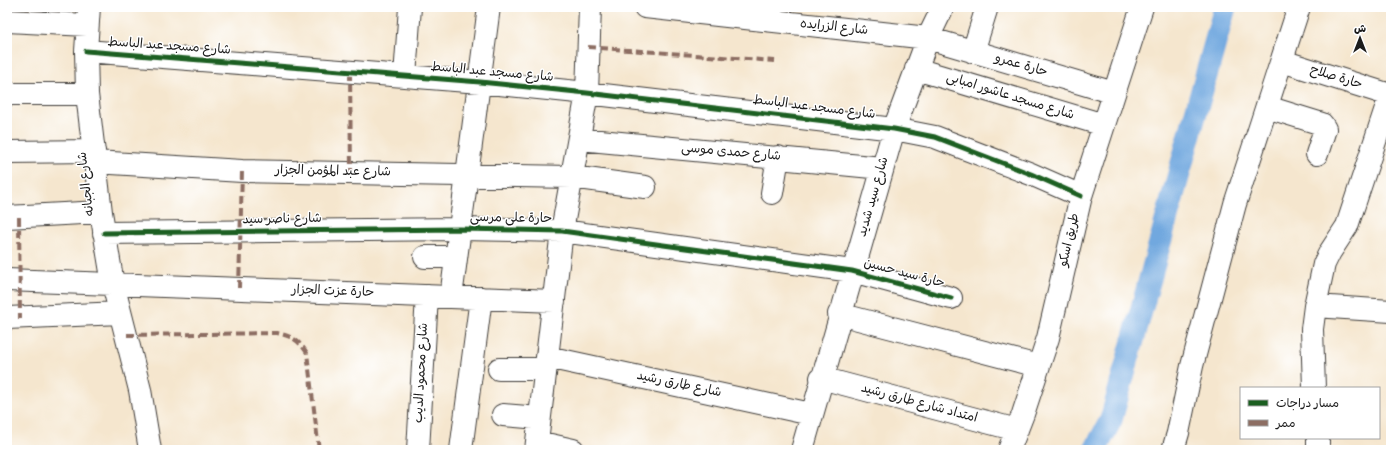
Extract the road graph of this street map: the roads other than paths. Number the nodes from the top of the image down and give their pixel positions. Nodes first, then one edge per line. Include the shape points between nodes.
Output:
1 (410, 7) edge
2 (489, 7) edge
3 (590, 7) edge
4 (645, 7) edge
5 (943, 7) edge
6 (987, 7) edge
7 (1142, 7) edge
8 (1299, 7) edge
9 (88, 16) edge
10 (7, 21) edge
11 (928, 38) junction
12 (86, 51) junction
13 (973, 52) junction
14 (1282, 62) junction
15 (916, 69) junction
16 (405, 76) junction
17 (480, 82) junction
18 (587, 93) junction
19 (1114, 93) junction
20 (7, 94) edge
21 (87, 94) junction
22 (1391, 94) edge
23 (1267, 107) junction
24 (1104, 125) junction
25 (894, 129) junction
26 (579, 139) junction
27 (7, 152) edge
28 (1317, 154) dead end
29 (94, 156) junction
30 (778, 157) junction
31 (882, 168) junction
32 (466, 174) junction
33 (572, 177) junction
34 (646, 187) dead end
35 (772, 194) dead end
36 (1081, 196) junction
37 (7, 217) edge
38 (102, 222) junction
39 (460, 229) junction
40 (562, 231) junction
41 (426, 257) dead end
42 (456, 257) junction
43 (852, 271) junction
44 (7, 280) edge
45 (113, 284) junction
46 (427, 296) junction
47 (451, 297) junction
48 (481, 298) junction
49 (951, 298) dead end
50 (554, 301) junction
51 (1315, 306) junction
52 (1391, 311) edge
53 (120, 313) junction
54 (839, 314) junction
55 (7, 318) edge
56 (546, 363) junction
57 (1038, 366) junction
58 (499, 369) dead end
59 (821, 378) junction
60 (1314, 387) edge
61 (811, 414) junction
62 (503, 415) dead end
63 (539, 418) junction
64 (1318, 439) edge
65 (1013, 440) edge
66 (536, 446) edge
67 (150, 450) edge
68 (418, 450) edge
69 (461, 450) edge
70 (573, 450) edge
71 (802, 450) edge
72 (1173, 450) edge
73 (1318, 450) edge

1 - 16 street
2 - 17 street
3 - 18 street
4 - 11 street, شارع الزرايده
5 - 11 street, شارع سيد شديد
6 - 13 street
7 - 19 street, طريق اسكو
8 - 14 street
9 - 10 street
9 - 12 street, شارع الجبانه
11 - 13 street, حارة عمرو
11 - 15 street, شارع سيد شديد
12 - 16 street, شارع مسجد عبد الباسط
12 - 21 street, شارع الجبانه
13 - 19 street, حارة عمرو
14 - 22 street, حارة صلاح
14 - 23 street
15 - 24 street, شارع مسجد عاشور امبابى
15 - 25 street, شارع سيد شديد
16 - 17 street, شارع مسجد عبد الباسط
17 - 18 street, شارع مسجد عبد الباسط
17 - 32 street
18 - 25 street, شارع مسجد عبد الباسط
18 - 26 street
19 - 24 street, طريق اسكو
20 - 21 street
21 - 29 street, شارع الجبانه
22 - 51 street via 1347,226 1324,264
23 - 28 street via 1324,126
23 - 72 street via 1233,212 1192,366
24 - 36 street, طريق اسكو
25 - 31 street, شارع سيد شديد
25 - 36 street, شارع مسجد عبد الباسط via 935,137
26 - 30 street, شارع حمدى موسى
26 - 33 street
27 - 29 street, شارع عبد المؤمن الجزار
29 - 32 street, شارع عبد المؤمن الجزار via 242,171
29 - 38 street, شارع الجبانه
30 - 31 street, شارع حمدى موسى
30 - 35 street
31 - 43 street, شارع سيد شديد
32 - 33 street, شارع عبد المؤمن الجزار
32 - 39 street
33 - 34 street, شارع عبد المؤمن الجزار
33 - 40 street
36 - 57 street, طريق اسكو via 1048,338
37 - 38 street, شارع ناصر سيد
38 - 39 street, شارع ناصر سيد
38 - 45 street, شارع الجبانه
39 - 40 street, حارة على مرسى
39 - 42 street
40 - 43 street, حارة على مرسى
40 - 50 street
41 - 42 street
42 - 47 street
43 - 49 street, حارة سيد حسين
43 - 54 street, شارع سيد شديد
44 - 45 street, حارة عزت الجزار
45 - 46 street, حارة عزت الجزار
45 - 53 street, شارع الجبانه
46 - 47 street, حارة عزت الجزار
46 - 68 street, شارع محمود الديب
47 - 48 street, حارة عزت الجزار
48 - 50 street, حارة عزت الجزار
48 - 69 street
50 - 56 street
51 - 52 street
51 - 60 street via 1312,352
53 - 55 street
53 - 67 street, شارع الجبانه via 140,390
54 - 57 street
54 - 59 street, شارع سيد شديد
56 - 58 street, شارع طارق رشيد
56 - 61 street, شارع طارق رشيد
56 - 63 street
57 - 65 street, طريق اسكو
59 - 61 street, شارع سيد شديد
59 - 65 street, امتداد شارع طارق رشيد
61 - 71 street, شارع سيد شديد
62 - 63 street
63 - 66 street
64 - 73 street
66 - 70 street

